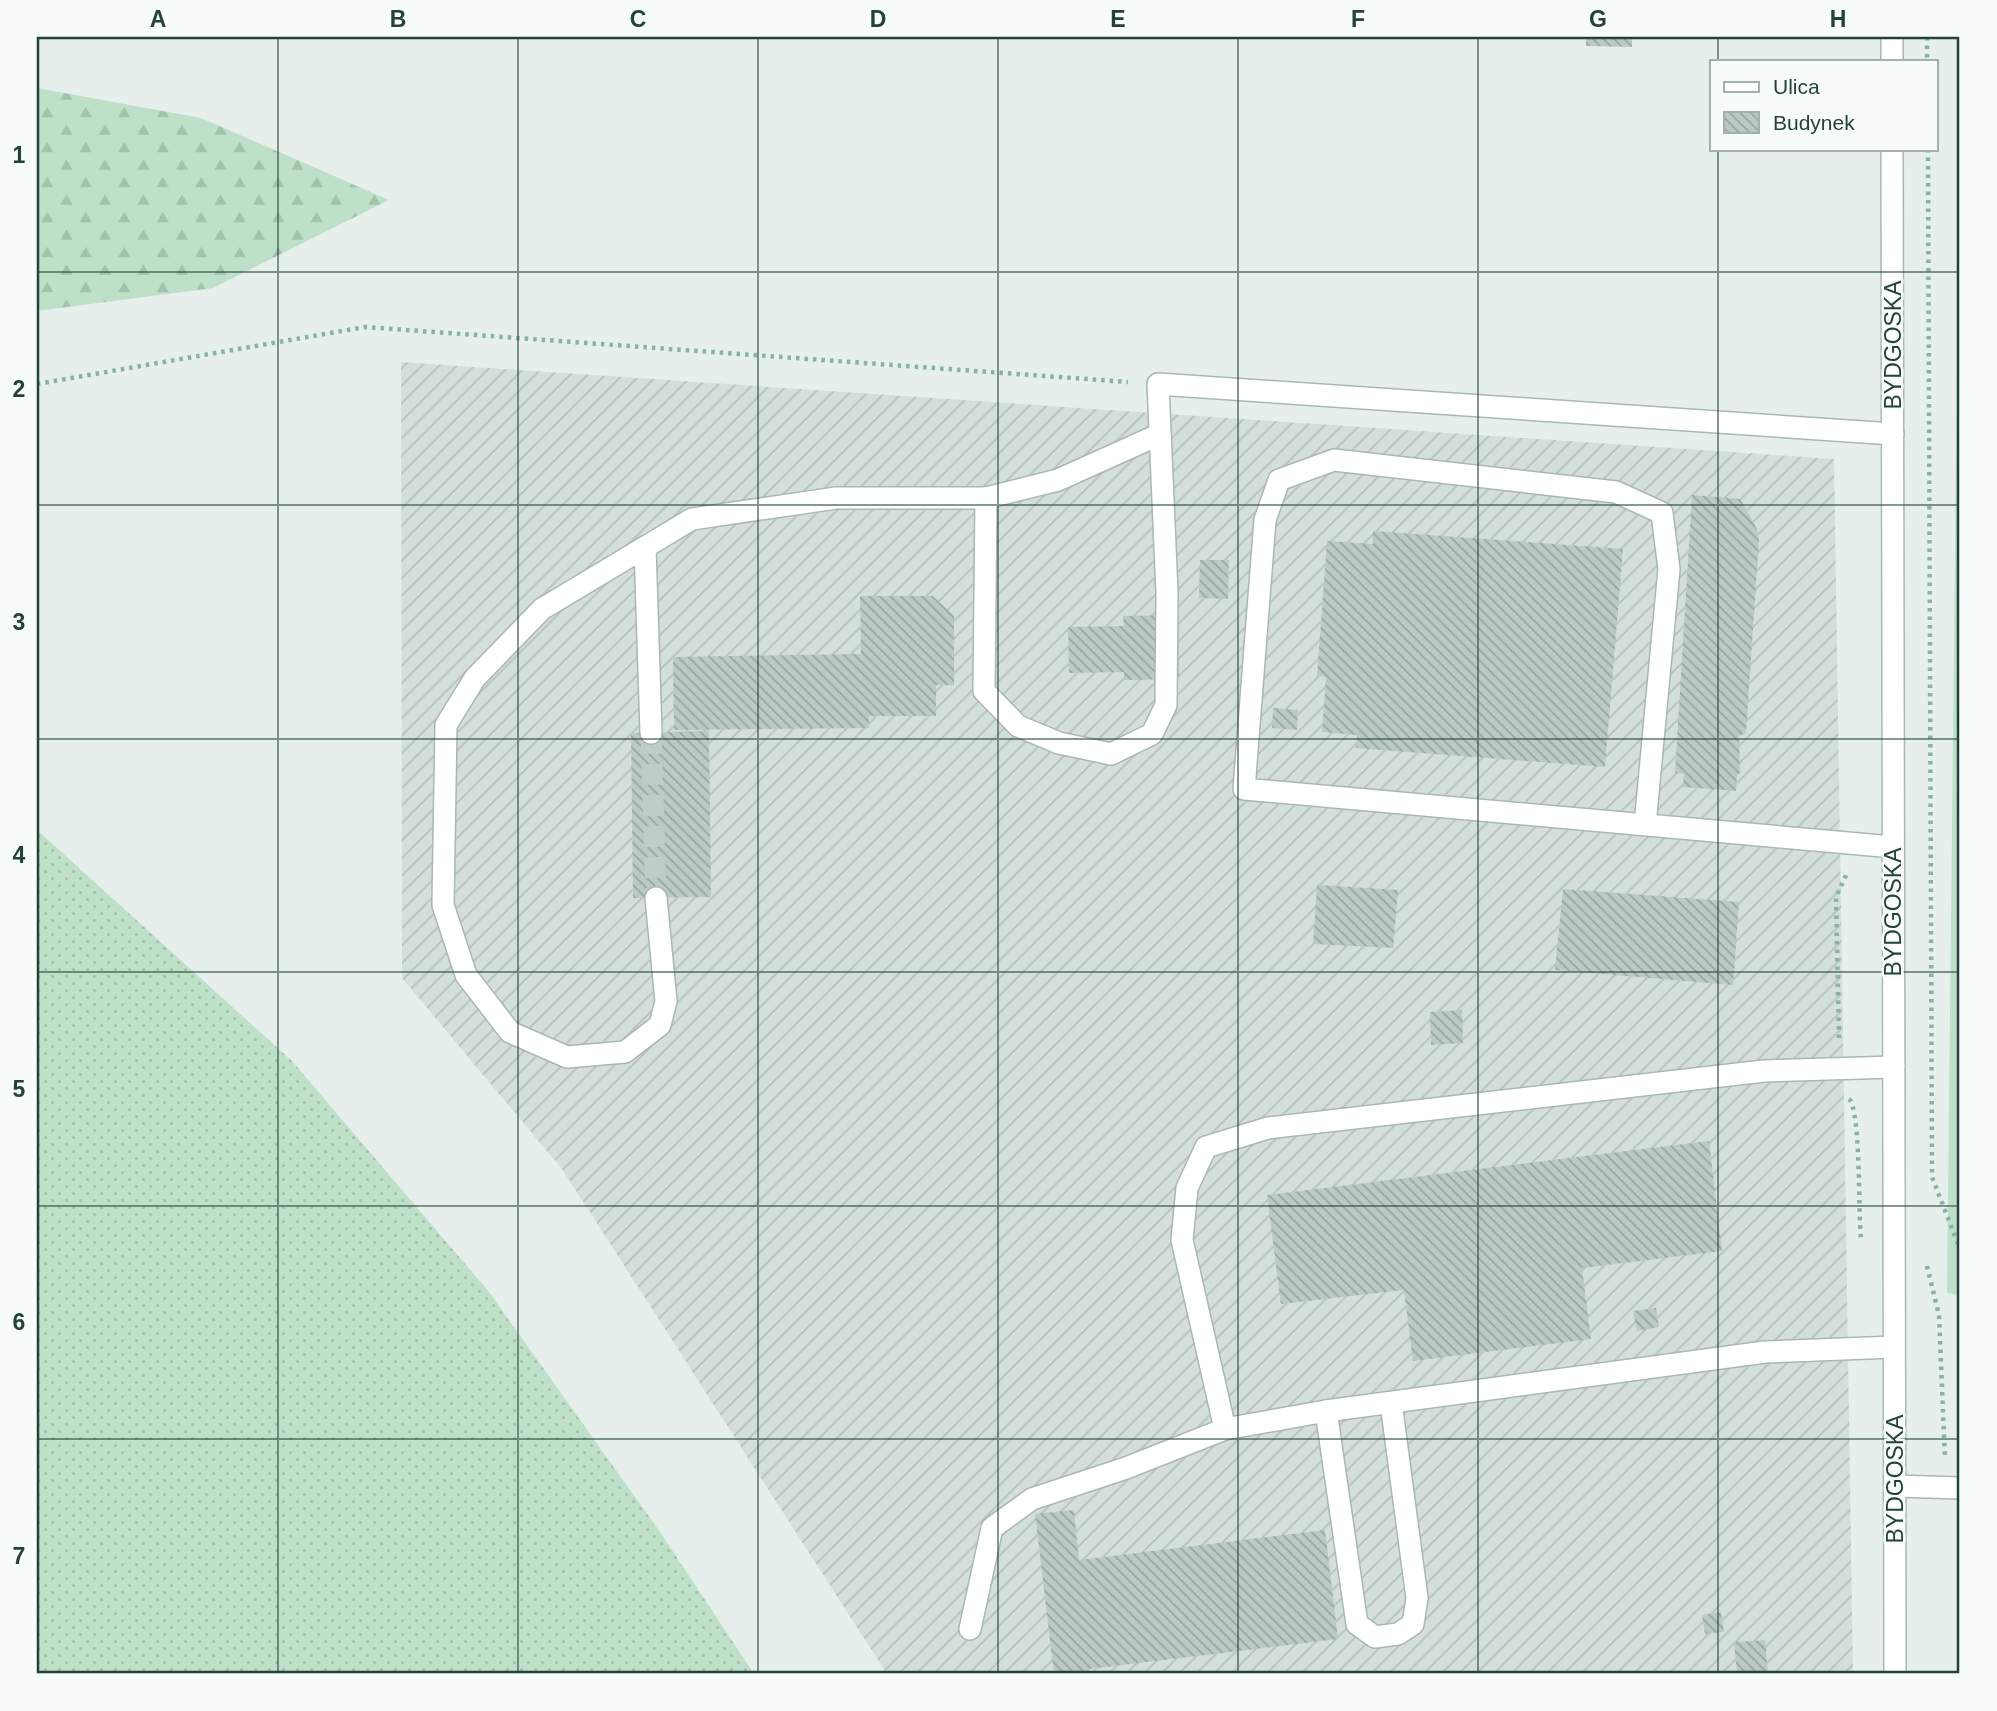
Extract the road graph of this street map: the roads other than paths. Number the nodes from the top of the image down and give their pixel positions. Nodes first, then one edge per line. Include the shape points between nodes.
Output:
1 (1892, 37) edge
2 (1892, 60) edge
3 (1892, 150) edge
4 (1893, 434) junction
5 (1158, 435) junction
6 (986, 498) junction
7 (645, 547) junction
8 (651, 733) tunnel mouth
9 (1645, 825) junction
10 (1893, 847) junction
11 (656, 898) tunnel mouth
12 (1894, 1067) junction
13 (1894, 1346) junction
14 (1391, 1403) junction
15 (1326, 1411) junction
16 (1225, 1429) junction
17 (1896, 1486) junction
18 (1953, 1488) edge
19 (970, 1629) dead end
20 (1895, 1674) edge

1 - 2 street
3 - 4 street, BYDGOSKA
4 - 5 street via 1158,384
4 - 10 street, BYDGOSKA
5 - 6 street via 1058,480
5 - 6 street via 1167,593 1166,705 1152,734 1111,754 1059,743 1018,726 984,691
6 - 7 street via 836,498 745,511 692,519
7 - 8 street
7 - 11 street via 542,609 475,678 446,725 443,905 466,975 510,1032 567,1057 625,1052 660,1025 666,1001
9 - 9 street via 1244,789 1265,520 1279,480 1334,460 1616,492 1662,513 1669,569
9 - 10 street
10 - 12 street, BYDGOSKA
12 - 13 street, BYDGOSKA
12 - 16 street via 1764,1071 1268,1128 1206,1147 1186,1188 1182,1240
13 - 14 street via 1765,1352
13 - 17 street, BYDGOSKA
14 - 15 street
14 - 15 street via 1417,1598 1413,1624 1398,1634 1375,1637 1357,1624
15 - 16 street
16 - 19 street via 1032,1499 992,1528
17 - 18 street
17 - 20 street, BYDGOSKA

